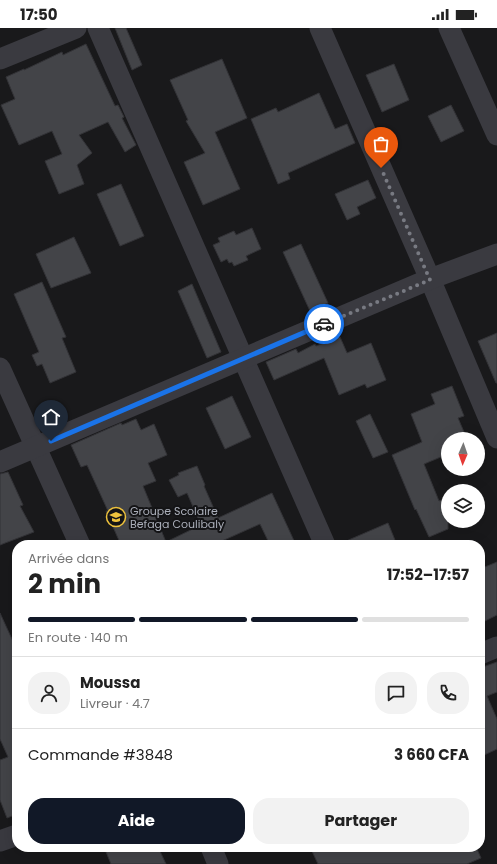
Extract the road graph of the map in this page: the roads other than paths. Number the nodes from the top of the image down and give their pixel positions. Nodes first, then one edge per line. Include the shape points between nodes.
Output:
1 (76, 28) edge
2 (98, 28) edge
3 (320, 28) edge
4 (449, 28) edge
5 (0, 58) edge
6 (497, 135) edge
7 (497, 254) edge
8 (430, 280) junction
9 (242, 358) junction
10 (0, 368) edge
11 (497, 438) edge
12 (36, 447) junction
13 (0, 462) edge
14 (78, 540) edge
15 (323, 540) edge
16 (497, 647) edge
17 (485, 652) edge
18 (12, 837) edge
19 (0, 841) edge
20 (213, 852) edge
21 (218, 864) edge

1 - 5 street
2 - 9 street
3 - 8 street
4 - 6 street
7 - 8 street
8 - 9 street
8 - 11 street
9 - 12 street
9 - 15 street
10 - 12 street
12 - 13 street
12 - 14 street
16 - 17 street
18 - 19 street
20 - 21 street

